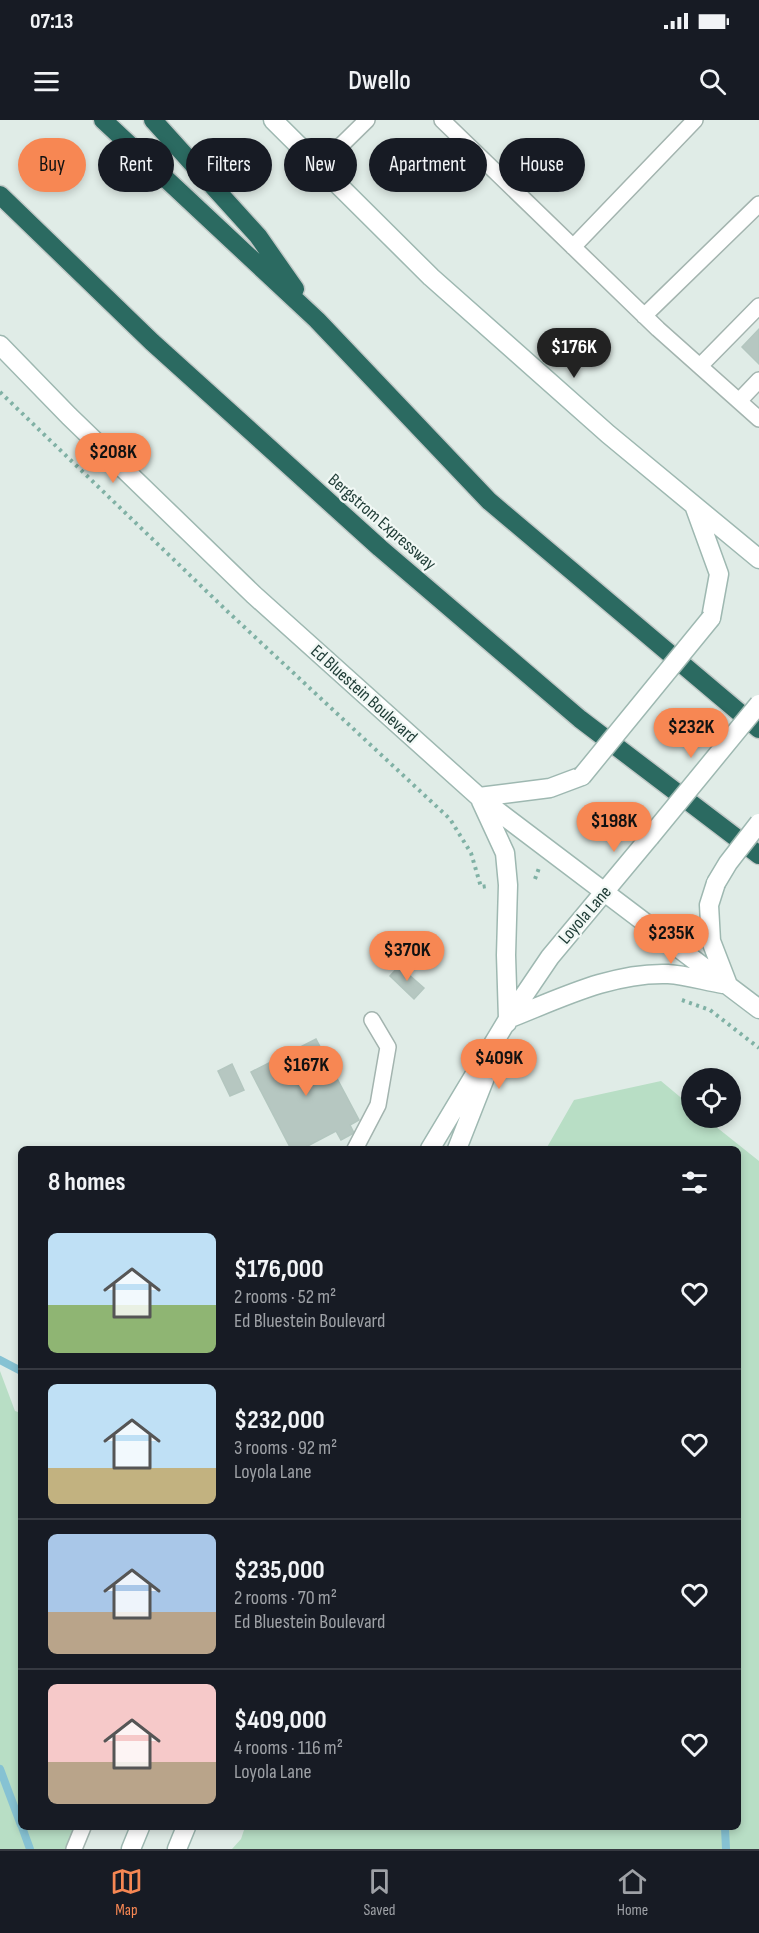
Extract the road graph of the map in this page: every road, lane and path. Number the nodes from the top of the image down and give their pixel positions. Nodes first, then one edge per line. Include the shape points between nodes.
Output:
1 (103, 120) edge
2 (153, 120) edge
3 (273, 120) edge
4 (367, 120) edge
5 (442, 120) edge
6 (695, 120) edge
7 (291, 138) edge
8 (349, 138) edge
9 (344, 192) edge
10 (1, 197) edge
11 (759, 204) edge
12 (573, 247) junction
13 (759, 306) edge
14 (644, 316) junction
15 (317, 320) junction
16 (0, 345) edge
17 (699, 366) junction
18 (759, 380) edge
19 (0, 392) edge
20 (739, 401) junction
21 (759, 419) edge
22 (694, 506) junction
23 (759, 560) edge
24 (759, 704) edge
25 (759, 729) edge
26 (479, 797) junction
27 (759, 823) edge
28 (759, 855) edge
29 (540, 867) dead end
30 (535, 879) dead end
31 (498, 885) dead end
32 (605, 892) junction
33 (728, 985) junction
34 (677, 998) dead end
35 (759, 1009) edge
36 (508, 1019) junction
37 (372, 1020) dead end
38 (759, 1048) edge
39 (357, 1146) edge
40 (432, 1146) edge
41 (458, 1146) edge
42 (82, 1830) edge
43 (139, 1830) edge
44 (185, 1830) edge
45 (74, 1849) edge
46 (131, 1849) edge
47 (177, 1849) edge

1 - 15 highway
2 - 15 highway via 258,236
3 - 7 main road
4 - 8 lane
5 - 12 lane
6 - 12 lane
9 - 22 main road via 431,277
10 - 28 highway, Bergstrom Expressway via 152,342 380,548 580,719
11 - 14 lane
12 - 14 lane
13 - 17 lane
14 - 17 lane
15 - 25 highway via 489,501
16 - 26 main road, Ed Bluestein Boulevard via 254,595
17 - 20 lane
18 - 20 lane
19 - 31 path via 91,483 450,819 471,853 481,887
20 - 21 lane
22 - 23 main road
22 - 26 main road, bridge via 719,574 711,618 582,776 550,788
24 - 32 main road, Loyola Lane, bridge
26 - 32 main road, Ed Bluestein Boulevard
26 - 36 main road via 505,853
27 - 33 main road, bridge via 728,863 709,905 711,941
29 - 30 path
32 - 33 main road, Ed Bluestein Boulevard
32 - 36 main road, Loyola Lane via 550,957
33 - 35 main road, Ed Bluestein Boulevard
33 - 36 main road via 668,974 620,979 599,983
34 - 38 path via 710,1010
36 - 40 main road, Loyola Lane
36 - 41 main road, Loyola Lane
37 - 39 lane via 388,1047 378,1105
42 - 45 lane
43 - 46 main road
44 - 47 main road

